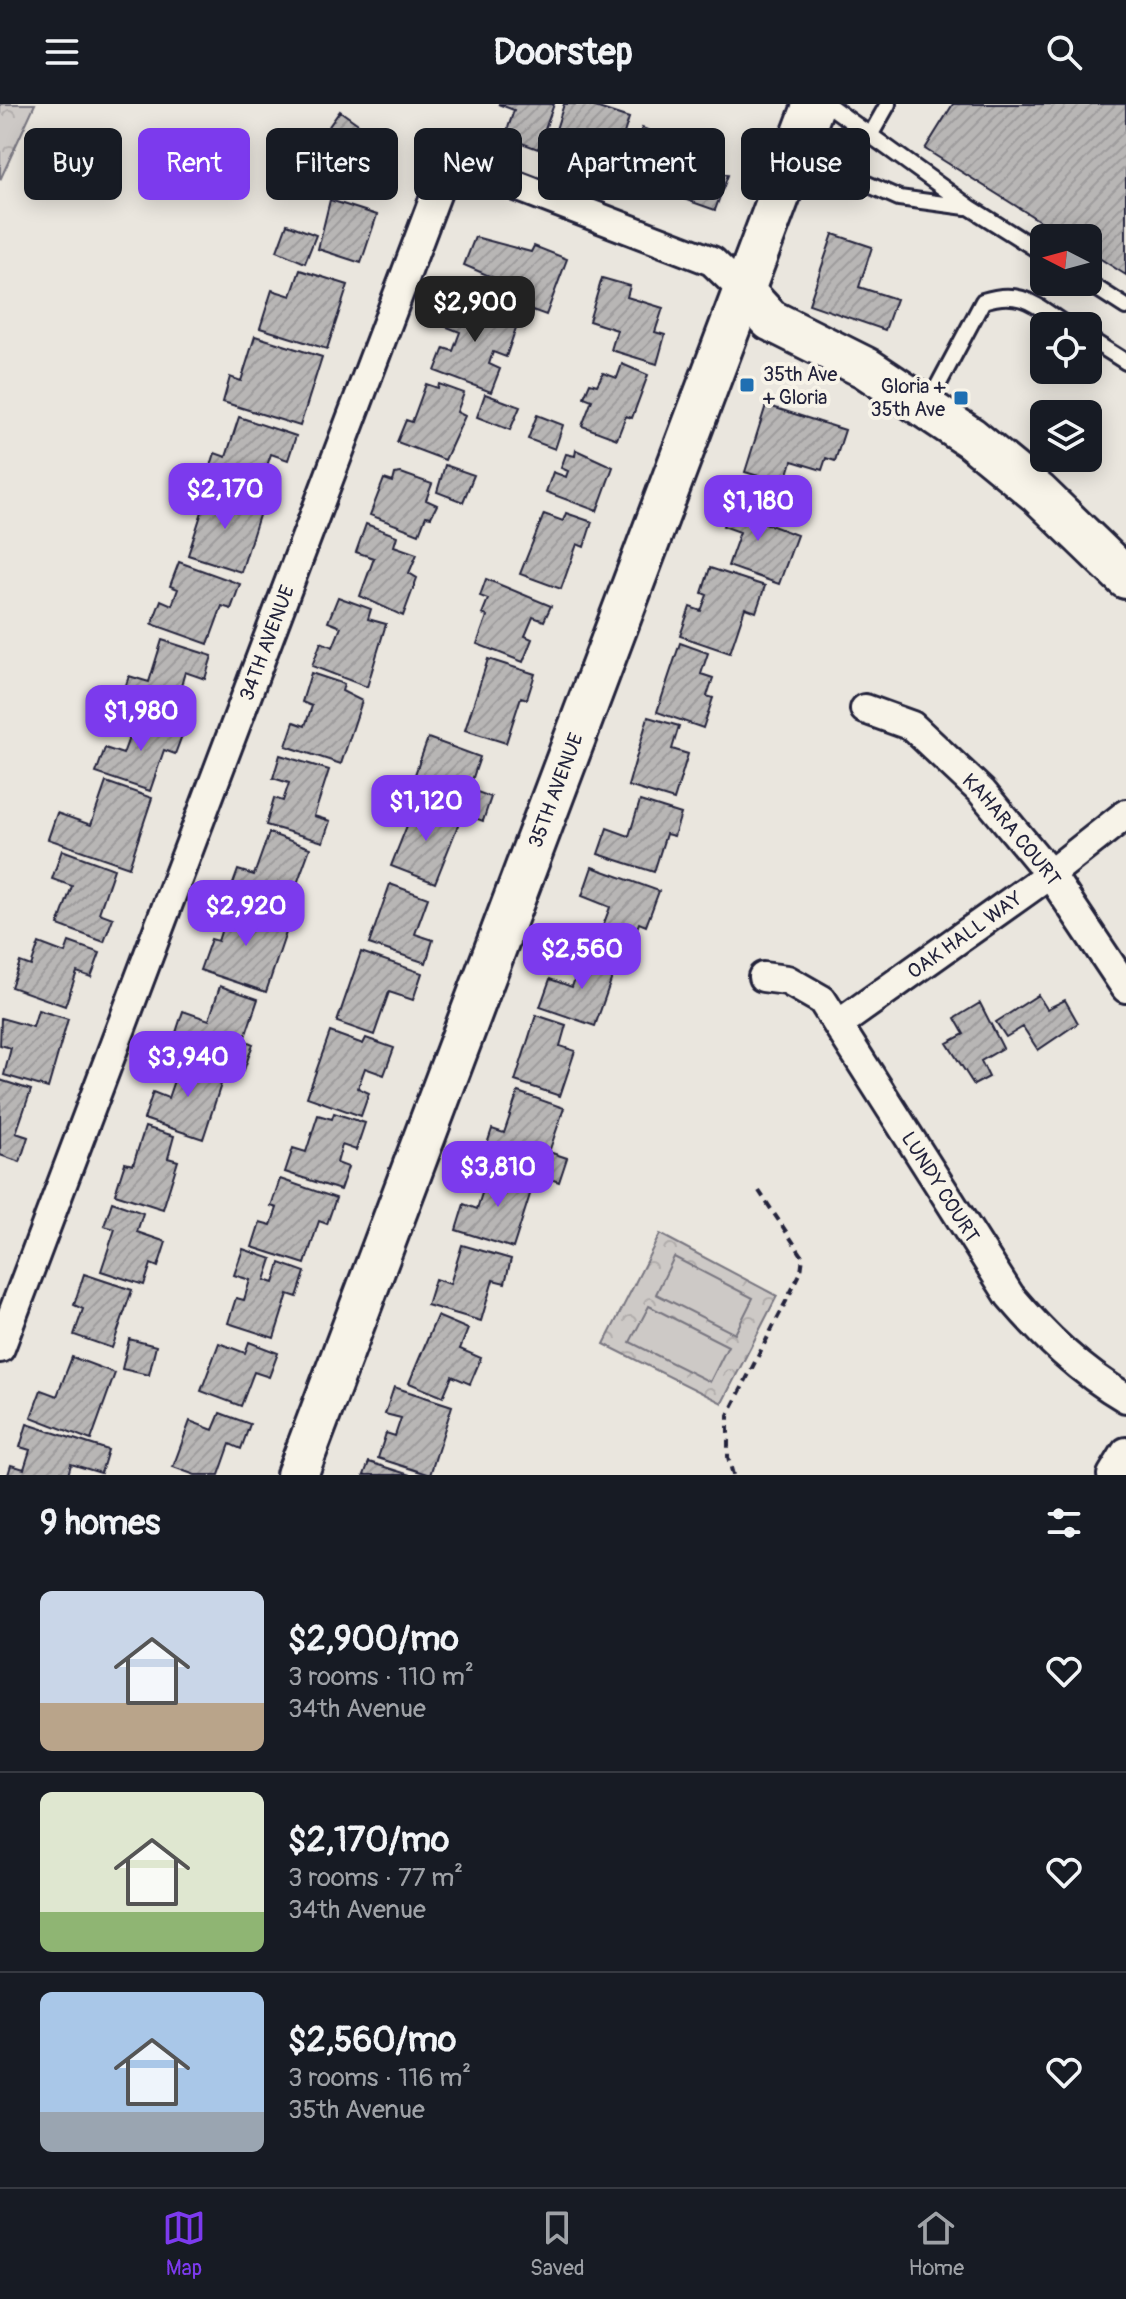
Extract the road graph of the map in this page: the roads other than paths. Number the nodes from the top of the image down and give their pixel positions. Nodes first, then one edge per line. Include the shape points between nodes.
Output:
1 (814, 104) edge
2 (827, 104) edge
3 (888, 104) edge
4 (805, 128) edge
5 (871, 134) junction
6 (870, 185) edge
7 (778, 200) edge
8 (971, 208) junction
9 (1030, 245) edge
10 (744, 292) junction
11 (1102, 292) edge
12 (1126, 307) edge
13 (1046, 312) edge
14 (1102, 347) edge
15 (1126, 362) edge
16 (927, 407) junction
17 (1126, 578) edge
18 (865, 709) dead end
19 (1126, 814) edge
20 (1050, 874) junction
21 (763, 977) dead end
22 (1126, 988) edge
23 (839, 1024) junction
24 (0, 1348) edge
25 (1126, 1398) edge
26 (1126, 1452) edge
27 (297, 1475) edge
28 (1112, 1475) edge

1 - 4 street, 35TH AVENUE
2 - 5 lane
3 - 5 lane
5 - 8 lane
6 - 8 lane via 899,198
7 - 10 street, 35TH AVENUE
8 - 9 lane
10 - 16 street via 770,320 853,361
10 - 24 street, 34TH AVENUE via 712,261 449,160
10 - 27 street, 35TH AVENUE
11 - 12 lane
13 - 16 lane via 1023,297 1005,294 983,301
14 - 15 lane
16 - 17 street via 1038,493
18 - 20 street, KAHARA COURT via 901,720 932,741
19 - 20 street, OAK HALL WAY
20 - 22 street, KAHARA COURT
20 - 23 street, OAK HALL WAY
21 - 23 street, LUNDY COURT via 808,990
23 - 25 street, LUNDY COURT via 1010,1296 1042,1334
26 - 28 street

